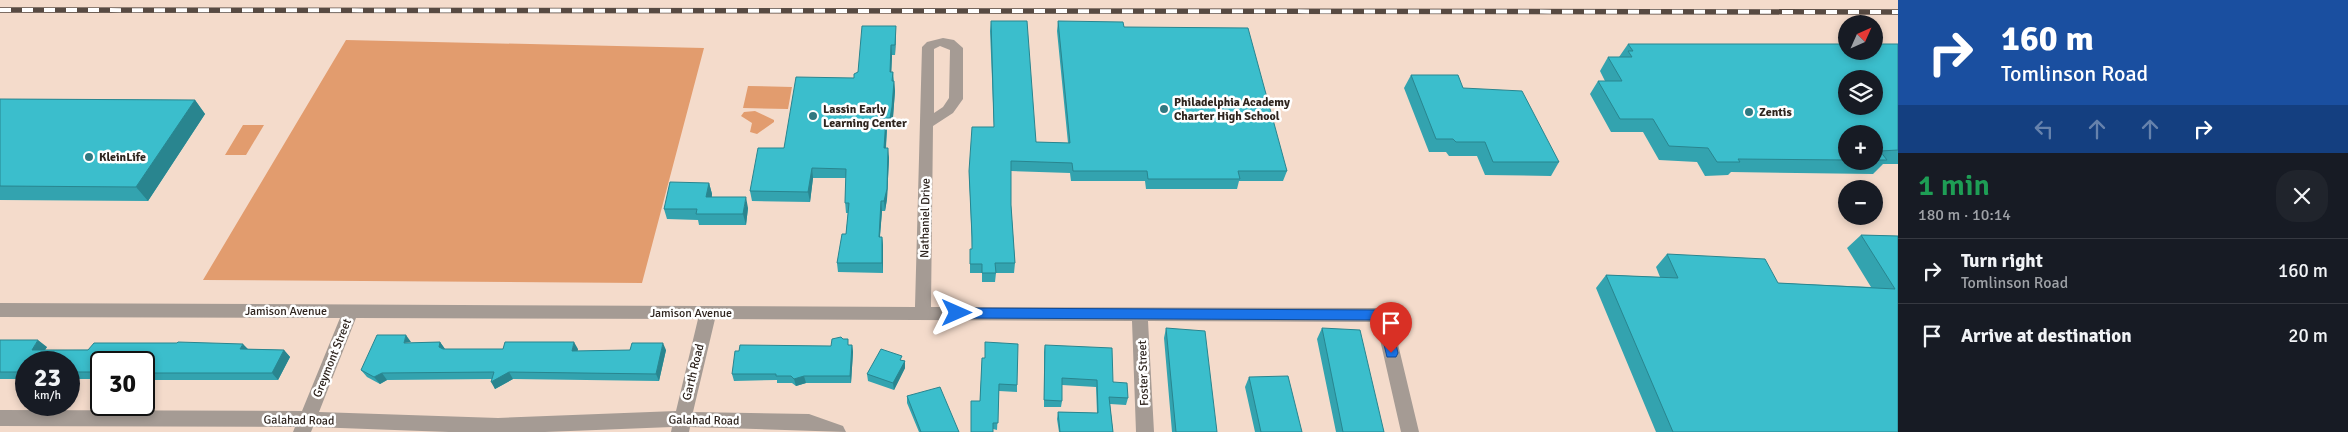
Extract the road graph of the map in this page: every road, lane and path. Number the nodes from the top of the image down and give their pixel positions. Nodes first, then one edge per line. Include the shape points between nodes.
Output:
1 (926, 124) junction
2 (0, 310) edge
3 (351, 311) junction
4 (708, 313) junction
5 (923, 313) junction
6 (1140, 314) junction
7 (0, 418) edge
8 (108, 426) edge
9 (305, 426) edge
10 (681, 426) edge
11 (497, 429) edge
12 (837, 432) edge
13 (1145, 432) edge
14 (1410, 432) edge

1 - 1 street, Nathaniel Drive via 928,48 936,42 949,42 957,48 956,99 948,110
1 - 5 street, Nathaniel Drive
2 - 3 street, Jamison Avenue
3 - 4 street, Jamison Avenue
3 - 9 street, Greymont Street
4 - 5 street, Jamison Avenue
4 - 10 street, Garth Road
5 - 6 street, Jamison Avenue
6 - 13 street, Foster Street
6 - 14 street, Jamison Avenue via 1382,315
7 - 8 street, Galahad Road
8 - 9 street, Galahad Road
9 - 11 street, Galahad Road
10 - 11 street, Galahad Road
10 - 12 street, Galahad Road via 808,422

